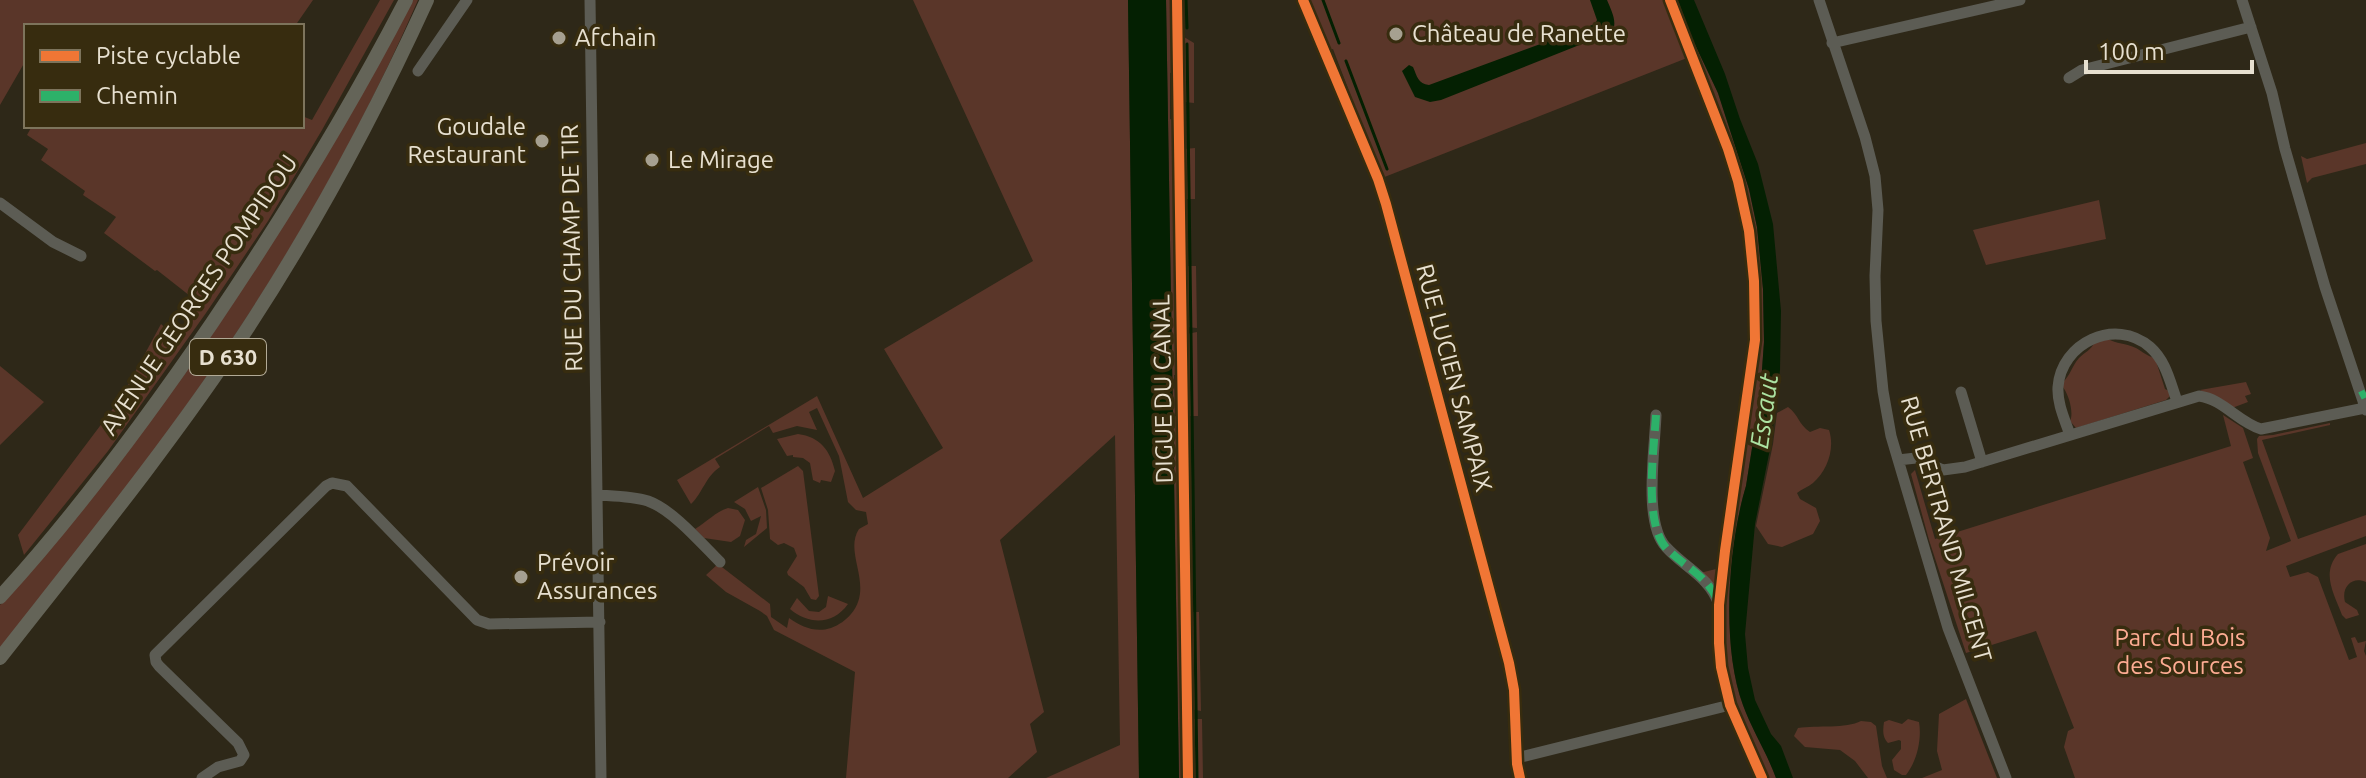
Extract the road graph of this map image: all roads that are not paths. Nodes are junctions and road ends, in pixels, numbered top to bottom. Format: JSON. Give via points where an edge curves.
{"nodes":[{"id":1,"x":406,"y":0,"type":"edge"},
{"id":2,"x":427,"y":0,"type":"edge"},
{"id":3,"x":435,"y":0,"type":"edge"},
{"id":4,"x":467,"y":0,"type":"edge"},
{"id":5,"x":590,"y":0,"type":"edge"},
{"id":6,"x":1177,"y":0,"type":"edge"},
{"id":7,"x":1303,"y":0,"type":"edge"},
{"id":8,"x":1819,"y":0,"type":"edge"},
{"id":9,"x":2020,"y":0,"type":"edge"},
{"id":10,"x":2242,"y":0,"type":"edge"},
{"id":11,"x":2251,"y":27,"type":"junction"},
{"id":12,"x":414,"y":28,"type":"junction"},
{"id":13,"x":1832,"y":43,"type":"junction"},
{"id":14,"x":418,"y":71,"type":"dead end"},
{"id":15,"x":2069,"y":78,"type":"dead end"},
{"id":16,"x":0,"y":203,"type":"edge"},
{"id":17,"x":81,"y":256,"type":"dead end"},
{"id":18,"x":1961,"y":392,"type":"dead end"},
{"id":19,"x":2177,"y":401,"type":"junction"},
{"id":20,"x":2366,"y":409,"type":"edge"},
{"id":21,"x":1656,"y":415,"type":"dead end"},
{"id":22,"x":2070,"y":435,"type":"junction"},
{"id":23,"x":1898,"y":460,"type":"junction"},
{"id":24,"x":1982,"y":462,"type":"junction"},
{"id":25,"x":598,"y":495,"type":"junction"},
{"id":26,"x":720,"y":562,"type":"dead end"},
{"id":27,"x":0,"y":597,"type":"edge"},
{"id":28,"x":600,"y":622,"type":"junction"},
{"id":29,"x":0,"y":658,"type":"edge"},
{"id":30,"x":1730,"y":705,"type":"junction"},
{"id":31,"x":1517,"y":758,"type":"junction"},
{"id":32,"x":202,"y":778,"type":"edge"},
{"id":33,"x":601,"y":778,"type":"edge"},
{"id":34,"x":1188,"y":778,"type":"edge"},
{"id":35,"x":1520,"y":778,"type":"edge"},
{"id":36,"x":1762,"y":778,"type":"edge"},
{"id":37,"x":2006,"y":778,"type":"edge"}],
"edges":[{"from":1,"to":27,"type":"main road","name":"AVENUE GEORGES POMPIDOU","number":"D 630","via":[[288,208],[183,366]]},
{"from":2,"to":12,"type":"main road","name":"AVENUE GEORGES POMPIDOU","number":"D 630"},
{"from":3,"to":12,"type":"main road"},
{"from":4,"to":14,"type":"street"},
{"from":5,"to":25,"type":"street","name":"RUE DU CHAMP DE TIR"},
{"from":6,"to":34,"type":"street","name":"DIGUE DU CANAL"},
{"from":7,"to":31,"type":"street","name":"RUE LUCIEN SAMPAIX","via":[[1386,204],[1505,647],[1514,690]]},
{"from":8,"to":13,"type":"street","name":"RUE BERTRAND MILCENT"},
{"from":9,"to":13,"type":"street"},
{"from":10,"to":11,"type":"street"},
{"from":11,"to":15,"type":"street","via":[[2082,70]]},
{"from":11,"to":20,"type":"street","via":[[2316,257]]},
{"from":12,"to":29,"type":"main road","name":"AVENUE GEORGES POMPIDOU","number":"D 630","via":[[354,148],[248,328]]},
{"from":13,"to":23,"type":"street","name":"RUE BERTRAND MILCENT","via":[[1877,184],[1878,345]]},
{"from":16,"to":17,"type":"street"},
{"from":18,"to":24,"type":"street"},
{"from":19,"to":20,"type":"street","via":[[2208,397],[2261,429]]},
{"from":19,"to":22,"type":"street"},
{"from":19,"to":22,"type":"street","via":[[2165,368],[2148,346],[2123,335],[2096,337],[2073,353],[2060,376],[2059,403]]},
{"from":21,"to":30,"type":"street","via":[[1656,531],[1666,548],[1707,583],[1719,605],[1721,667]]},
{"from":22,"to":24,"type":"street"},
{"from":23,"to":24,"type":"street","via":[[1916,458],[1948,470]]},
{"from":23,"to":37,"type":"street","name":"RUE BERTRAND MILCENT","via":[[1948,628]]},
{"from":25,"to":26,"type":"street","via":[[655,504]]},
{"from":25,"to":28,"type":"street","name":"RUE DU CHAMP DE TIR"},
{"from":28,"to":32,"type":"street","via":[[477,620],[347,486],[332,483],[155,655],[159,666],[244,755]]},
{"from":28,"to":33,"type":"street","name":"RUE DU CHAMP DE TIR"},
{"from":30,"to":31,"type":"street"},
{"from":30,"to":36,"type":"street"},
{"from":31,"to":35,"type":"street","name":"RUE LUCIEN SAMPAIX"}]}
